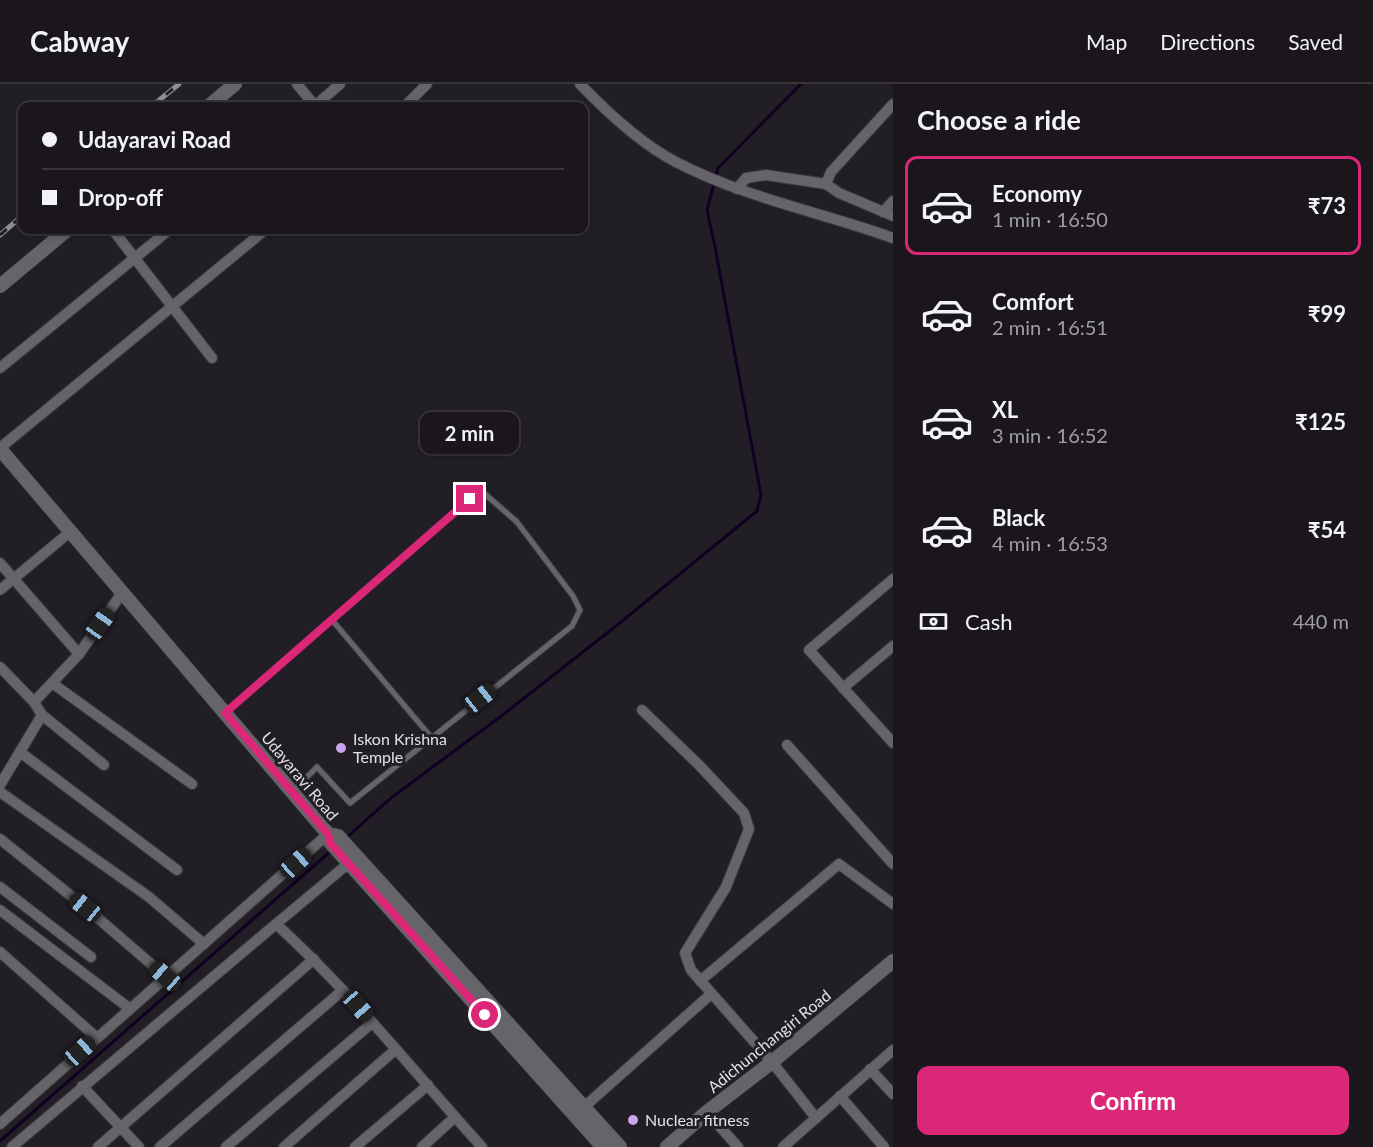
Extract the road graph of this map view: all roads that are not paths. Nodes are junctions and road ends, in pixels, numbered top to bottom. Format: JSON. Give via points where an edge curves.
{"nodes":[{"id":1,"x":235,"y":84,"type":"edge"},
{"id":2,"x":297,"y":84,"type":"edge"},
{"id":3,"x":340,"y":84,"type":"edge"},
{"id":4,"x":427,"y":84,"type":"edge"},
{"id":5,"x":580,"y":84,"type":"edge"},
{"id":6,"x":214,"y":102,"type":"edge"},
{"id":7,"x":312,"y":102,"type":"edge"},
{"id":8,"x":320,"y":102,"type":"edge"},
{"id":9,"x":409,"y":102,"type":"edge"},
{"id":10,"x":893,"y":104,"type":"edge"},
{"id":11,"x":826,"y":184,"type":"junction"},
{"id":12,"x":733,"y":188,"type":"junction"},
{"id":13,"x":893,"y":201,"type":"edge"},
{"id":14,"x":888,"y":214,"type":"edge"},
{"id":15,"x":62,"y":234,"type":"edge"},
{"id":16,"x":116,"y":234,"type":"edge"},
{"id":17,"x":164,"y":234,"type":"edge"},
{"id":18,"x":260,"y":234,"type":"edge"},
{"id":19,"x":893,"y":238,"type":"edge"},
{"id":20,"x":136,"y":258,"type":"junction"},
{"id":21,"x":0,"y":286,"type":"edge"},
{"id":22,"x":172,"y":304,"type":"junction"},
{"id":23,"x":212,"y":357,"type":"dead end"},
{"id":24,"x":0,"y":368,"type":"edge"},
{"id":25,"x":0,"y":449,"type":"edge"},
{"id":26,"x":70,"y":532,"type":"junction"},
{"id":27,"x":0,"y":563,"type":"edge"},
{"id":28,"x":893,"y":579,"type":"edge"},
{"id":29,"x":14,"y":581,"type":"junction"},
{"id":30,"x":0,"y":590,"type":"edge"},
{"id":31,"x":122,"y":593,"type":"junction"},
{"id":32,"x":332,"y":620,"type":"junction"},
{"id":33,"x":893,"y":646,"type":"edge"},
{"id":34,"x":79,"y":654,"type":"junction"},
{"id":35,"x":2,"y":673,"type":"edge"},
{"id":36,"x":52,"y":683,"type":"junction"},
{"id":37,"x":843,"y":688,"type":"junction"},
{"id":38,"x":34,"y":702,"type":"junction"},
{"id":39,"x":642,"y":710,"type":"dead end"},
{"id":40,"x":225,"y":713,"type":"junction"},
{"id":41,"x":42,"y":715,"type":"junction"},
{"id":42,"x":431,"y":737,"type":"junction"},
{"id":43,"x":893,"y":743,"type":"edge"},
{"id":44,"x":787,"y":745,"type":"dead end"},
{"id":45,"x":20,"y":752,"type":"junction"},
{"id":46,"x":104,"y":765,"type":"dead end"},
{"id":47,"x":192,"y":784,"type":"dead end"},
{"id":48,"x":0,"y":785,"type":"edge"},
{"id":49,"x":0,"y":792,"type":"edge"},
{"id":50,"x":292,"y":792,"type":"junction"},
{"id":51,"x":0,"y":838,"type":"edge"},
{"id":52,"x":332,"y":838,"type":"junction"},
{"id":53,"x":350,"y":860,"type":"junction"},
{"id":54,"x":893,"y":864,"type":"edge"},
{"id":55,"x":177,"y":870,"type":"dead end"},
{"id":56,"x":0,"y":886,"type":"edge"},
{"id":57,"x":893,"y":904,"type":"edge"},
{"id":58,"x":0,"y":910,"type":"edge"},
{"id":59,"x":276,"y":924,"type":"junction"},
{"id":60,"x":204,"y":944,"type":"junction"},
{"id":61,"x":0,"y":952,"type":"edge"},
{"id":62,"x":91,"y":957,"type":"dead end"},
{"id":63,"x":314,"y":959,"type":"junction"},
{"id":64,"x":893,"y":962,"type":"edge"},
{"id":65,"x":165,"y":976,"type":"junction"},
{"id":66,"x":700,"y":981,"type":"junction"},
{"id":67,"x":343,"y":990,"type":"junction"},
{"id":68,"x":711,"y":994,"type":"junction"},
{"id":69,"x":129,"y":1008,"type":"junction"},
{"id":70,"x":372,"y":1023,"type":"junction"},
{"id":71,"x":96,"y":1037,"type":"junction"},
{"id":72,"x":395,"y":1050,"type":"junction"},
{"id":73,"x":893,"y":1050,"type":"edge"},
{"id":74,"x":772,"y":1062,"type":"junction"},
{"id":75,"x":870,"y":1069,"type":"junction"},
{"id":76,"x":428,"y":1085,"type":"junction"},
{"id":77,"x":82,"y":1086,"type":"junction"},
{"id":78,"x":893,"y":1094,"type":"edge"},
{"id":79,"x":840,"y":1096,"type":"junction"},
{"id":80,"x":584,"y":1107,"type":"junction"},
{"id":81,"x":707,"y":1112,"type":"junction"},
{"id":82,"x":455,"y":1117,"type":"junction"},
{"id":83,"x":816,"y":1118,"type":"junction"},
{"id":84,"x":0,"y":1124,"type":"edge"},
{"id":85,"x":121,"y":1128,"type":"junction"},
{"id":86,"x":12,"y":1147,"type":"edge"},
{"id":87,"x":98,"y":1147,"type":"edge"},
{"id":88,"x":139,"y":1147,"type":"edge"},
{"id":89,"x":160,"y":1147,"type":"edge"},
{"id":90,"x":226,"y":1147,"type":"edge"},
{"id":91,"x":284,"y":1147,"type":"edge"},
{"id":92,"x":355,"y":1147,"type":"edge"},
{"id":93,"x":422,"y":1147,"type":"edge"},
{"id":94,"x":482,"y":1147,"type":"edge"},
{"id":95,"x":603,"y":1147,"type":"edge"},
{"id":96,"x":620,"y":1147,"type":"edge"},
{"id":97,"x":667,"y":1147,"type":"edge"},
{"id":98,"x":738,"y":1147,"type":"edge"},
{"id":99,"x":783,"y":1147,"type":"edge"},
{"id":100,"x":884,"y":1147,"type":"edge"}],
"edges":[{"from":1,"to":6,"type":"street"},
{"from":2,"to":7,"type":"street"},
{"from":3,"to":8,"type":"street"},
{"from":4,"to":9,"type":"street"},
{"from":5,"to":12,"type":"street","via":[[628,129],[675,162]]},
{"from":10,"to":11,"type":"street","via":[[831,172]]},
{"from":11,"to":12,"type":"street","via":[[766,175],[746,178]]},
{"from":11,"to":14,"type":"street"},
{"from":12,"to":19,"type":"street"},
{"from":13,"to":14,"type":"street"},
{"from":15,"to":21,"type":"street"},
{"from":16,"to":20,"type":"street"},
{"from":17,"to":20,"type":"street"},
{"from":18,"to":22,"type":"street"},
{"from":20,"to":22,"type":"street"},
{"from":20,"to":24,"type":"street"},
{"from":22,"to":23,"type":"street"},
{"from":22,"to":25,"type":"street"},
{"from":25,"to":26,"type":"street","name":"Udayaravi Road"},
{"from":26,"to":29,"type":"street"},
{"from":26,"to":31,"type":"street","name":"Udayaravi Road"},
{"from":27,"to":29,"type":"street"},
{"from":28,"to":37,"type":"street","via":[[809,650]]},
{"from":29,"to":30,"type":"street"},
{"from":29,"to":34,"type":"street"},
{"from":31,"to":34,"type":"street"},
{"from":31,"to":40,"type":"street","name":"Udayaravi Road"},
{"from":32,"to":40,"type":"lane"},
{"from":32,"to":42,"type":"lane"},
{"from":32,"to":42,"type":"lane","via":[[470,499],[485,494],[518,522],[580,610],[572,626]]},
{"from":33,"to":37,"type":"street"},
{"from":34,"to":36,"type":"street"},
{"from":35,"to":38,"type":"street"},
{"from":36,"to":38,"type":"street"},
{"from":36,"to":47,"type":"street"},
{"from":37,"to":43,"type":"street"},
{"from":38,"to":41,"type":"street"},
{"from":39,"to":66,"type":"street","via":[[744,813],[749,828],[726,887],[685,953]]},
{"from":40,"to":50,"type":"street","name":"Udayaravi Road"},
{"from":41,"to":45,"type":"street"},
{"from":41,"to":46,"type":"street"},
{"from":42,"to":50,"type":"lane","via":[[350,803],[316,767]]},
{"from":44,"to":54,"type":"street"},
{"from":45,"to":48,"type":"street"},
{"from":45,"to":55,"type":"street"},
{"from":49,"to":60,"type":"street","via":[[149,897]]},
{"from":50,"to":52,"type":"street","name":"Udayaravi Road"},
{"from":51,"to":65,"type":"street"},
{"from":52,"to":53,"type":"street","name":"Udayaravi Road"},
{"from":52,"to":60,"type":"street"},
{"from":53,"to":59,"type":"street"},
{"from":53,"to":80,"type":"street"},
{"from":53,"to":95,"type":"street","name":"Udayaravi Road"},
{"from":56,"to":62,"type":"street"},
{"from":57,"to":66,"type":"street","via":[[839,864]]},
{"from":58,"to":69,"type":"street"},
{"from":59,"to":63,"type":"street"},
{"from":59,"to":77,"type":"street"},
{"from":60,"to":65,"type":"street"},
{"from":61,"to":71,"type":"street"},
{"from":63,"to":67,"type":"street"},
{"from":63,"to":85,"type":"street"},
{"from":64,"to":74,"type":"street","name":"Adichunchangiri Road"},
{"from":65,"to":69,"type":"street"},
{"from":66,"to":68,"type":"street"},
{"from":67,"to":70,"type":"street"},
{"from":67,"to":89,"type":"street"},
{"from":68,"to":74,"type":"street"},
{"from":68,"to":80,"type":"street"},
{"from":69,"to":71,"type":"street"},
{"from":70,"to":72,"type":"street"},
{"from":70,"to":90,"type":"street"},
{"from":71,"to":84,"type":"street"},
{"from":72,"to":76,"type":"street"},
{"from":72,"to":91,"type":"street"},
{"from":73,"to":75,"type":"street"},
{"from":74,"to":81,"type":"street","name":"Adichunchangiri Road"},
{"from":74,"to":83,"type":"street"},
{"from":75,"to":78,"type":"street"},
{"from":75,"to":79,"type":"street"},
{"from":76,"to":82,"type":"street"},
{"from":76,"to":92,"type":"street"},
{"from":77,"to":85,"type":"street"},
{"from":77,"to":86,"type":"street"},
{"from":79,"to":83,"type":"street"},
{"from":79,"to":100,"type":"street"},
{"from":80,"to":96,"type":"street"},
{"from":81,"to":97,"type":"street","name":"Adichunchangiri Road"},
{"from":81,"to":98,"type":"street"},
{"from":82,"to":93,"type":"street"},
{"from":82,"to":94,"type":"street"},
{"from":83,"to":99,"type":"street"},
{"from":85,"to":87,"type":"street"},
{"from":85,"to":88,"type":"street"}]}
